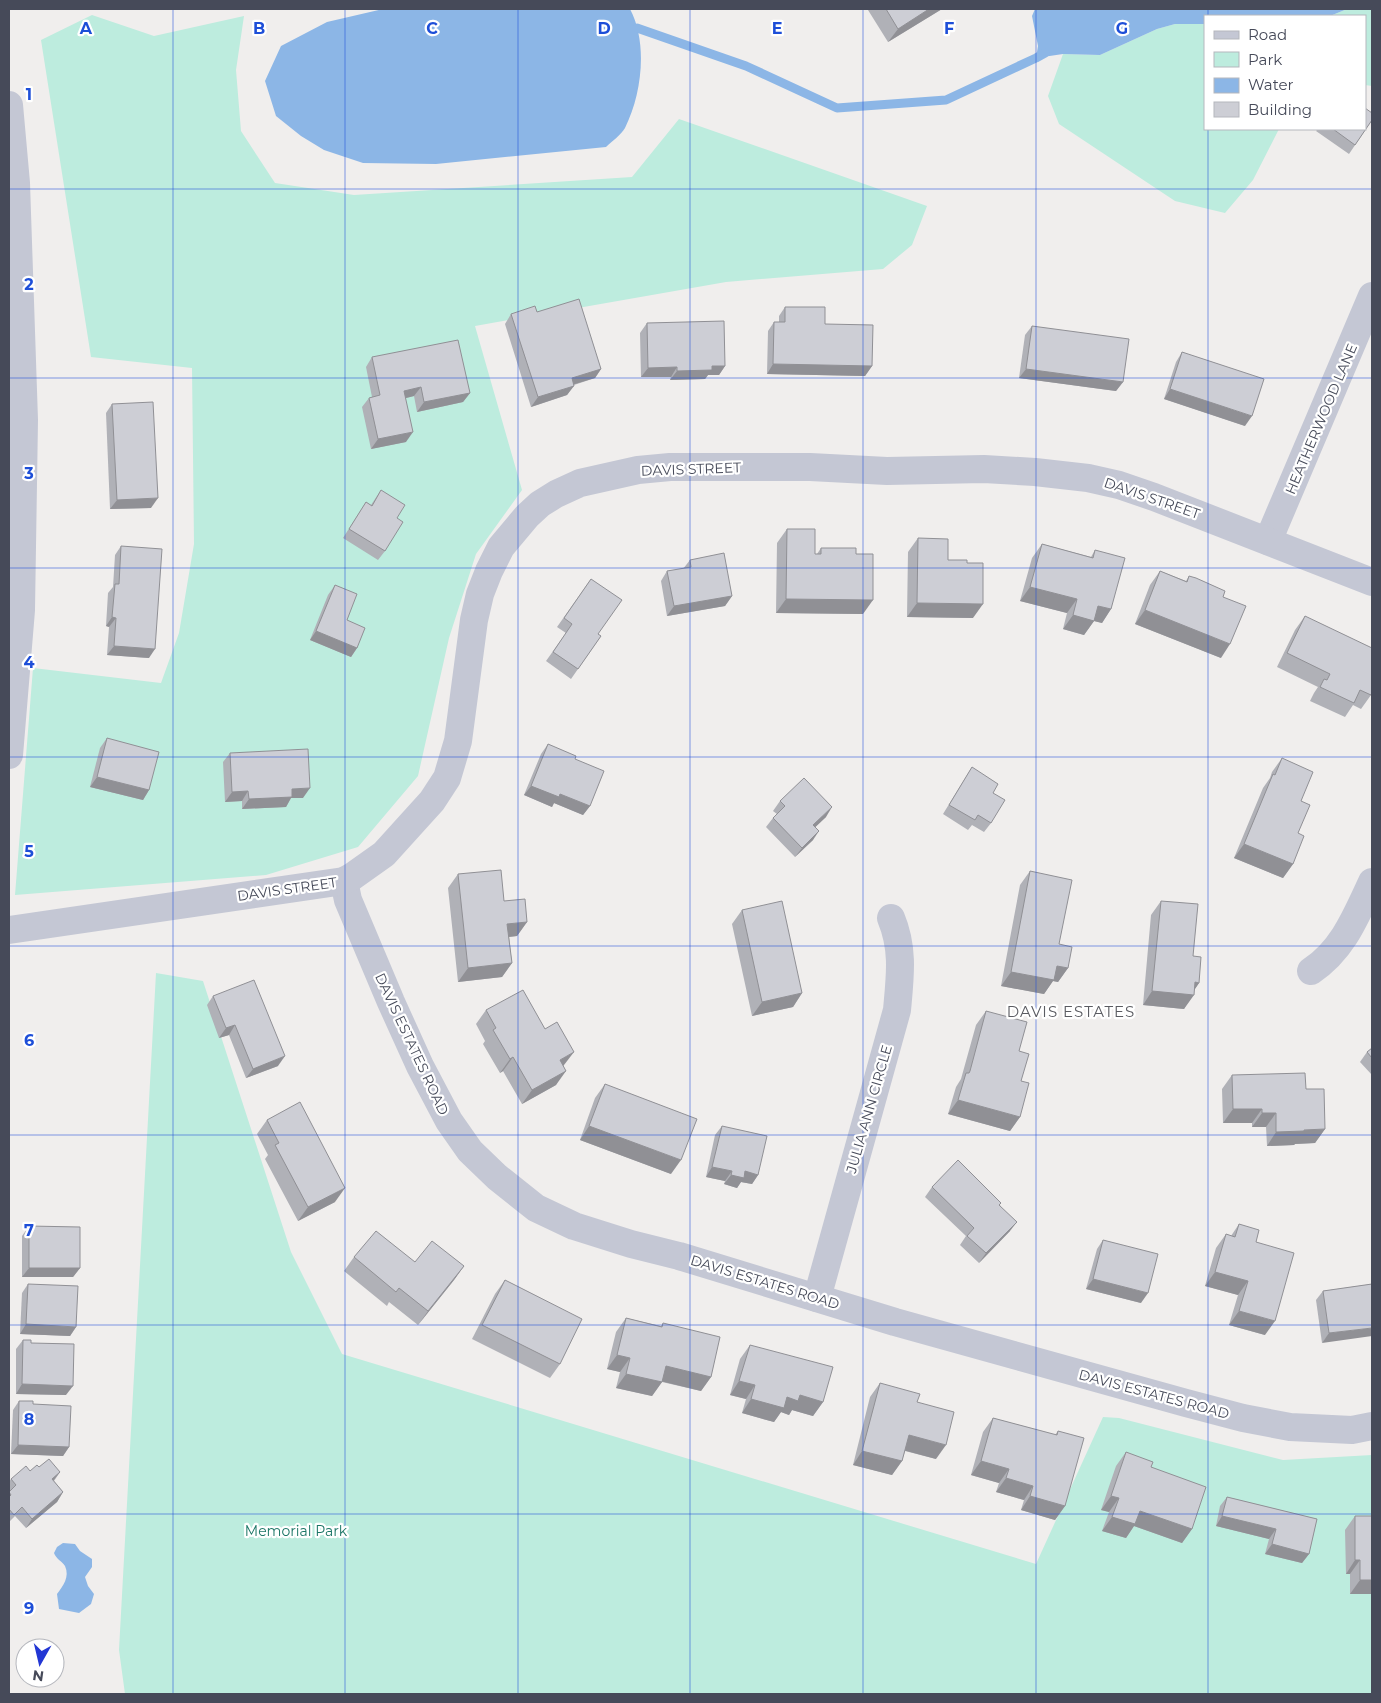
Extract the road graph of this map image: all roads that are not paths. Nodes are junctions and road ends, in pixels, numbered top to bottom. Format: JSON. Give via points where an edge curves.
{"nodes":[{"id":1,"x":9,"y":105,"type":"edge"},
{"id":2,"x":1372,"y":296,"type":"edge"},
{"id":3,"x":1268,"y":541,"type":"junction"},
{"id":4,"x":1372,"y":582,"type":"edge"},
{"id":5,"x":9,"y":755,"type":"edge"},
{"id":6,"x":344,"y":881,"type":"junction"},
{"id":7,"x":1372,"y":882,"type":"edge"},
{"id":8,"x":891,"y":918,"type":"dead end"},
{"id":9,"x":9,"y":930,"type":"edge"},
{"id":10,"x":1310,"y":971,"type":"dead end"},
{"id":11,"x":817,"y":1298,"type":"junction"},
{"id":12,"x":1372,"y":1426,"type":"edge"}],
"edges":[{"from":1,"to":5,"type":"street","via":[[16,183],[24,420],[21,610]]},
{"from":2,"to":3,"type":"street","name":"HEATHERWOOD LANE"},
{"from":3,"to":4,"type":"street","name":"DAVIS STREET"},
{"from":3,"to":6,"type":"street","name":"DAVIS STREET","via":[[1119,485],[1035,472],[984,468],[887,471],[810,467],[670,467],[638,470],[580,483],[556,494],[527,516],[501,547],[489,571],[474,620],[458,741],[447,778],[432,801],[384,854]]},
{"from":6,"to":9,"type":"street","name":"DAVIS STREET"},
{"from":6,"to":11,"type":"street","name":"DAVIS ESTATES ROAD","via":[[348,900],[424,1074],[449,1121],[470,1151],[497,1177],[536,1208],[574,1226]]},
{"from":7,"to":10,"type":"street","via":[[1340,944],[1325,962]]},
{"from":8,"to":11,"type":"street","name":"JULIA ANN CIRCLE","via":[[900,950],[896,1010]]},
{"from":11,"to":12,"type":"street","name":"DAVIS ESTATES ROAD","via":[[1243,1418],[1290,1427],[1352,1430]]}]}
